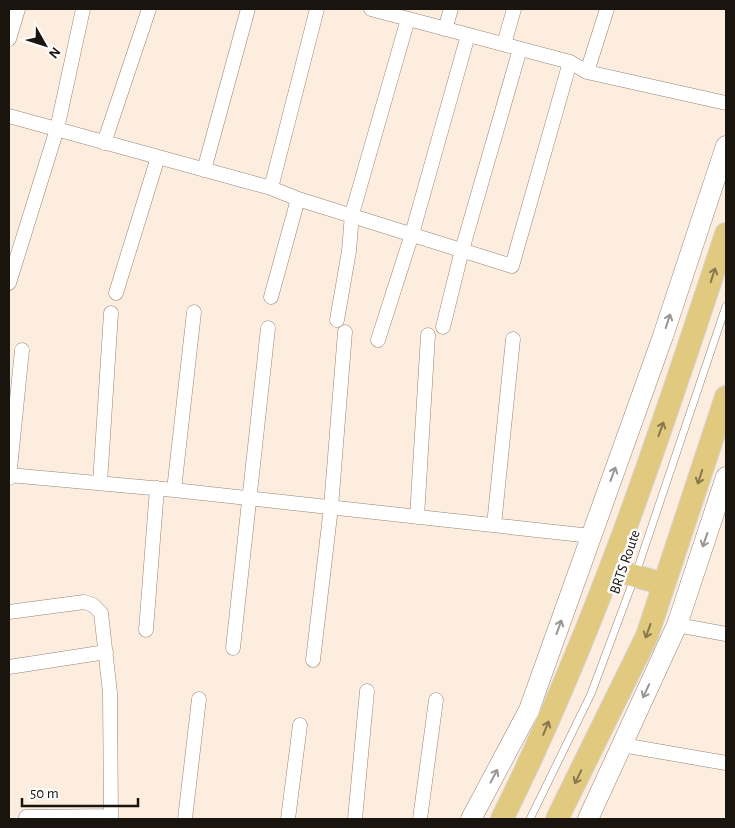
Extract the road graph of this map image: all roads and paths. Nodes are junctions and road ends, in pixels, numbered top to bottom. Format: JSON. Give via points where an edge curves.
{"nodes":[{"id":1,"x":18,"y":9,"type":"edge"},
{"id":2,"x":83,"y":9,"type":"edge"},
{"id":3,"x":149,"y":9,"type":"edge"},
{"id":4,"x":248,"y":9,"type":"edge"},
{"id":5,"x":317,"y":9,"type":"edge"},
{"id":6,"x":371,"y":9,"type":"edge"},
{"id":7,"x":450,"y":9,"type":"edge"},
{"id":8,"x":514,"y":9,"type":"edge"},
{"id":9,"x":606,"y":9,"type":"edge"},
{"id":10,"x":408,"y":19,"type":"junction"},
{"id":11,"x":445,"y":29,"type":"junction"},
{"id":12,"x":468,"y":35,"type":"junction"},
{"id":13,"x":9,"y":39,"type":"edge"},
{"id":14,"x":504,"y":44,"type":"junction"},
{"id":15,"x":520,"y":49,"type":"junction"},
{"id":16,"x":570,"y":62,"type":"junction"},
{"id":17,"x":587,"y":72,"type":"junction"},
{"id":18,"x":726,"y":103,"type":"edge"},
{"id":19,"x":9,"y":116,"type":"edge"},
{"id":20,"x":57,"y":129,"type":"junction"},
{"id":21,"x":104,"y":143,"type":"junction"},
{"id":22,"x":726,"y":146,"type":"edge"},
{"id":23,"x":158,"y":157,"type":"junction"},
{"id":24,"x":204,"y":170,"type":"junction"},
{"id":25,"x":271,"y":188,"type":"junction"},
{"id":26,"x":298,"y":199,"type":"junction"},
{"id":27,"x":352,"y":214,"type":"junction"},
{"id":28,"x":412,"y":234,"type":"junction"},
{"id":29,"x":726,"y":234,"type":"edge"},
{"id":30,"x":462,"y":250,"type":"junction"},
{"id":31,"x":9,"y":282,"type":"edge"},
{"id":32,"x":116,"y":293,"type":"dead end"},
{"id":33,"x":271,"y":297,"type":"dead end"},
{"id":34,"x":726,"y":306,"type":"edge"},
{"id":35,"x":194,"y":312,"type":"dead end"},
{"id":36,"x":111,"y":313,"type":"dead end"},
{"id":37,"x":443,"y":327,"type":"dead end"},
{"id":38,"x":268,"y":328,"type":"dead end"},
{"id":39,"x":428,"y":335,"type":"dead end"},
{"id":40,"x":513,"y":339,"type":"dead end"},
{"id":41,"x":378,"y":340,"type":"dead end"},
{"id":42,"x":22,"y":350,"type":"dead end"},
{"id":43,"x":726,"y":397,"type":"edge"},
{"id":44,"x":9,"y":476,"type":"edge"},
{"id":45,"x":726,"y":477,"type":"edge"},
{"id":46,"x":100,"y":483,"type":"junction"},
{"id":47,"x":157,"y":488,"type":"junction"},
{"id":48,"x":174,"y":490,"type":"junction"},
{"id":49,"x":248,"y":498,"type":"junction"},
{"id":50,"x":331,"y":507,"type":"junction"},
{"id":51,"x":721,"y":512,"type":"edge"},
{"id":52,"x":418,"y":517,"type":"junction"},
{"id":53,"x":494,"y":525,"type":"junction"},
{"id":54,"x":592,"y":536,"type":"junction"},
{"id":55,"x":610,"y":569,"type":"junction"},
{"id":56,"x":635,"y":576,"type":"junction"},
{"id":57,"x":664,"y":584,"type":"junction"},
{"id":58,"x":9,"y":612,"type":"edge"},
{"id":59,"x":676,"y":625,"type":"junction"},
{"id":60,"x":146,"y":630,"type":"dead end"},
{"id":61,"x":726,"y":634,"type":"edge"},
{"id":62,"x":233,"y":648,"type":"dead end"},
{"id":63,"x":106,"y":652,"type":"junction"},
{"id":64,"x":313,"y":660,"type":"dead end"},
{"id":65,"x":9,"y":667,"type":"edge"},
{"id":66,"x":367,"y":691,"type":"dead end"},
{"id":67,"x":199,"y":699,"type":"dead end"},
{"id":68,"x":436,"y":700,"type":"dead end"},
{"id":69,"x":300,"y":725,"type":"dead end"},
{"id":70,"x":622,"y":745,"type":"junction"},
{"id":71,"x":726,"y":763,"type":"edge"},
{"id":72,"x":111,"y":817,"type":"edge"},
{"id":73,"x":26,"y":818,"type":"dead end"},
{"id":74,"x":185,"y":819,"type":"edge"},
{"id":75,"x":288,"y":819,"type":"edge"},
{"id":76,"x":355,"y":819,"type":"edge"},
{"id":77,"x":420,"y":819,"type":"edge"},
{"id":78,"x":471,"y":819,"type":"edge"},
{"id":79,"x":502,"y":819,"type":"edge"},
{"id":80,"x":530,"y":819,"type":"edge"},
{"id":81,"x":557,"y":819,"type":"edge"},
{"id":82,"x":588,"y":819,"type":"edge"}],
"edges":[{"from":1,"to":13,"type":"street"},
{"from":2,"to":20,"type":"street"},
{"from":3,"to":21,"type":"street"},
{"from":4,"to":24,"type":"street"},
{"from":5,"to":25,"type":"street"},
{"from":6,"to":10,"type":"street"},
{"from":7,"to":11,"type":"street"},
{"from":8,"to":14,"type":"street"},
{"from":9,"to":17,"type":"street"},
{"from":10,"to":11,"type":"street"},
{"from":10,"to":27,"type":"street"},
{"from":11,"to":12,"type":"street"},
{"from":12,"to":14,"type":"street"},
{"from":12,"to":28,"type":"street"},
{"from":14,"to":15,"type":"street"},
{"from":15,"to":16,"type":"street"},
{"from":15,"to":30,"type":"street"},
{"from":16,"to":17,"type":"street"},
{"from":16,"to":30,"type":"street","via":[[512,266]]},
{"from":17,"to":18,"type":"street"},
{"from":19,"to":20,"type":"street"},
{"from":20,"to":21,"type":"street"},
{"from":20,"to":31,"type":"street"},
{"from":21,"to":23,"type":"street"},
{"from":54,"to":22,"type":"street","one_way":true},
{"from":23,"to":24,"type":"street"},
{"from":23,"to":32,"type":"street"},
{"from":24,"to":25,"type":"street"},
{"from":25,"to":26,"type":"street"},
{"from":26,"to":27,"type":"street"},
{"from":26,"to":33,"type":"street"},
{"from":27,"to":28,"type":"street"},
{"from":27,"to":50,"type":"street","via":[[341,326]]},
{"from":28,"to":30,"type":"street"},
{"from":28,"to":41,"type":"street"},
{"from":55,"to":29,"type":"main road","one_way":true,"via":[[663,424]]},
{"from":30,"to":37,"type":"street"},
{"from":34,"to":56,"type":"lane","name":"BRTS Route"},
{"from":35,"to":48,"type":"street"},
{"from":36,"to":46,"type":"street"},
{"from":38,"to":49,"type":"street"},
{"from":39,"to":52,"type":"street"},
{"from":40,"to":53,"type":"street"},
{"from":42,"to":44,"type":"street"},
{"from":43,"to":57,"type":"main road","one_way":true},
{"from":44,"to":46,"type":"street"},
{"from":45,"to":51,"type":"street"},
{"from":46,"to":47,"type":"street"},
{"from":47,"to":48,"type":"street"},
{"from":47,"to":60,"type":"street"},
{"from":48,"to":49,"type":"street"},
{"from":49,"to":50,"type":"street"},
{"from":49,"to":62,"type":"street"},
{"from":50,"to":52,"type":"street"},
{"from":50,"to":64,"type":"street"},
{"from":51,"to":59,"type":"street","one_way":true},
{"from":52,"to":53,"type":"street"},
{"from":53,"to":54,"type":"street"},
{"from":78,"to":54,"type":"street","one_way":true,"via":[[529,710]]},
{"from":55,"to":56,"type":"main road"},
{"from":79,"to":55,"type":"main road","one_way":true,"via":[[538,747]]},
{"from":56,"to":57,"type":"main road"},
{"from":56,"to":80,"type":"lane","name":"BRTS Route","via":[[591,694]]},
{"from":57,"to":81,"type":"main road","one_way":true,"via":[[647,636]]},
{"from":58,"to":63,"type":"street","via":[[84,602],[93,605],[101,613]]},
{"from":59,"to":61,"type":"street"},
{"from":59,"to":70,"type":"street","one_way":true},
{"from":63,"to":65,"type":"street"},
{"from":63,"to":72,"type":"street","via":[[110,694]]},
{"from":66,"to":76,"type":"street"},
{"from":67,"to":74,"type":"street"},
{"from":68,"to":77,"type":"street"},
{"from":69,"to":75,"type":"street"},
{"from":70,"to":71,"type":"street"},
{"from":70,"to":82,"type":"street"},
{"from":72,"to":73,"type":"street"}]}
